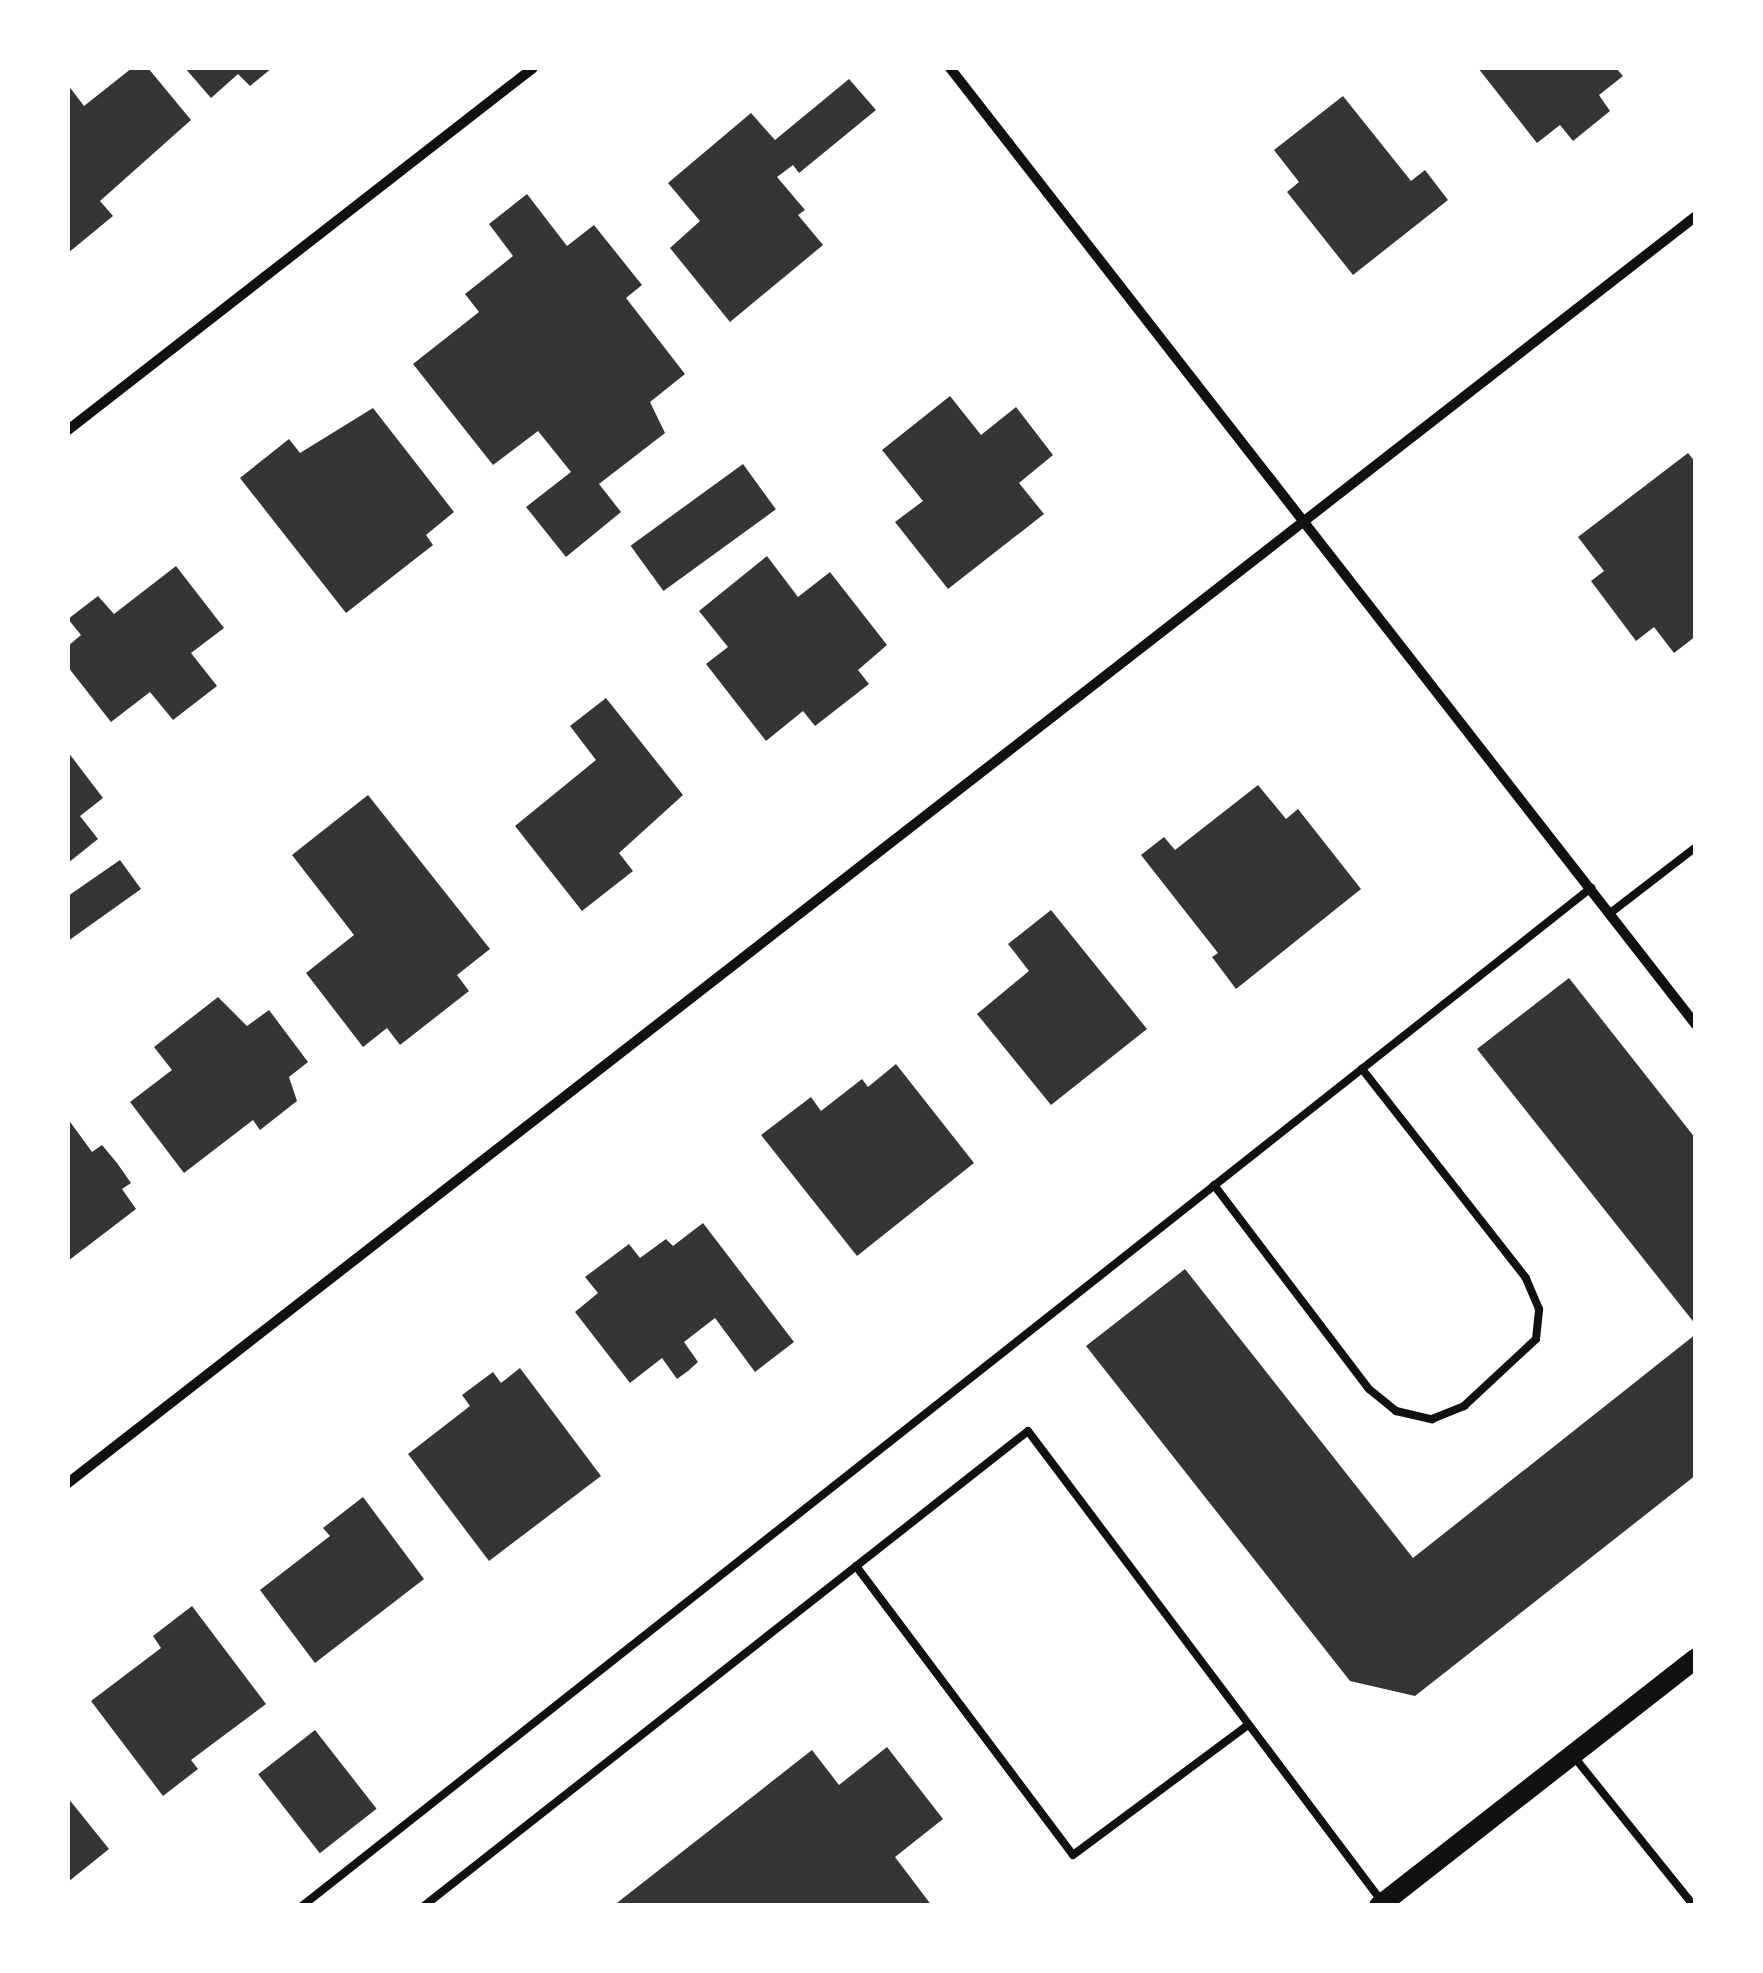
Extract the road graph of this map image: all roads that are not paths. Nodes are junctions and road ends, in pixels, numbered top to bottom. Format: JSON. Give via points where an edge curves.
{"nodes":[{"id":1,"x":533,"y":68,"type":"edge"},
{"id":2,"x":950,"y":68,"type":"edge"},
{"id":3,"x":1696,"y":216,"type":"edge"},
{"id":4,"x":68,"y":430,"type":"edge"},
{"id":5,"x":1304,"y":518,"type":"junction"},
{"id":6,"x":1696,"y":847,"type":"edge"},
{"id":7,"x":1591,"y":888,"type":"junction"},
{"id":8,"x":1610,"y":914,"type":"junction"},
{"id":9,"x":1696,"y":1025,"type":"edge"},
{"id":10,"x":1362,"y":1070,"type":"junction"},
{"id":11,"x":1214,"y":1186,"type":"junction"},
{"id":12,"x":68,"y":1484,"type":"edge"},
{"id":13,"x":856,"y":1566,"type":"junction"},
{"id":14,"x":1696,"y":1658,"type":"edge"},
{"id":15,"x":1248,"y":1725,"type":"junction"},
{"id":16,"x":1572,"y":1755,"type":"junction"},
{"id":17,"x":1381,"y":1904,"type":"edge"},
{"id":18,"x":302,"y":1906,"type":"edge"},
{"id":19,"x":424,"y":1906,"type":"edge"},
{"id":20,"x":1694,"y":1906,"type":"edge"}],
"edges":[{"from":1,"to":4,"type":"street"},
{"from":2,"to":5,"type":"street"},
{"from":3,"to":5,"type":"street"},
{"from":5,"to":7,"type":"street"},
{"from":5,"to":12,"type":"street"},
{"from":6,"to":8,"type":"lane"},
{"from":7,"to":8,"type":"street"},
{"from":7,"to":10,"type":"lane"},
{"from":8,"to":9,"type":"street"},
{"from":10,"to":11,"type":"lane"},
{"from":10,"to":11,"type":"lane","via":[[1526,1278],[1539,1310],[1536,1339],[1464,1406],[1432,1419],[1396,1412],[1369,1389]]},
{"from":11,"to":18,"type":"lane"},
{"from":13,"to":15,"type":"lane","via":[[1073,1856]]},
{"from":13,"to":15,"type":"lane","via":[[1028,1431]]},
{"from":13,"to":19,"type":"lane"},
{"from":14,"to":16,"type":"main road"},
{"from":15,"to":17,"type":"lane"},
{"from":16,"to":17,"type":"main road"},
{"from":16,"to":20,"type":"lane"}]}
